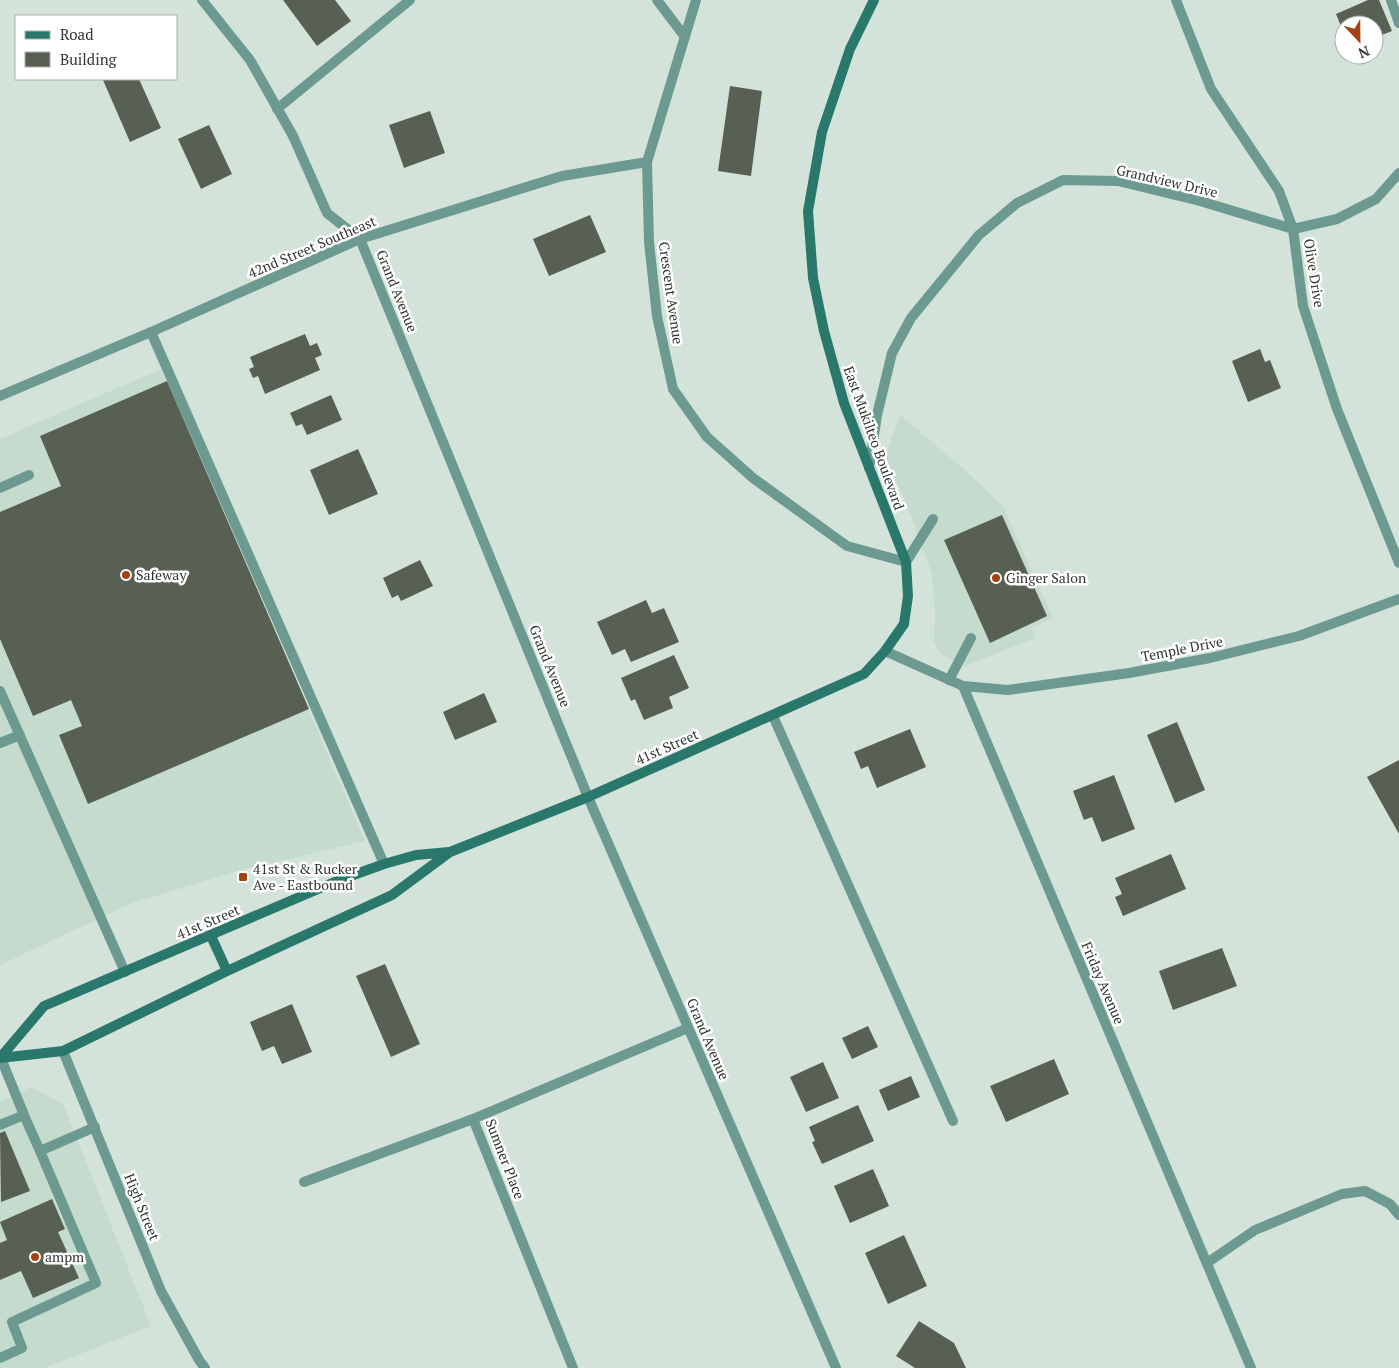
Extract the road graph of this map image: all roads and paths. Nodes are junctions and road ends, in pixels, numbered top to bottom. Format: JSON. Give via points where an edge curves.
{"nodes":[{"id":1,"x":202,"y":0,"type":"edge"},
{"id":2,"x":410,"y":0,"type":"edge"},
{"id":3,"x":657,"y":0,"type":"edge"},
{"id":4,"x":696,"y":0,"type":"edge"},
{"id":5,"x":874,"y":0,"type":"edge"},
{"id":6,"x":1176,"y":0,"type":"edge"},
{"id":7,"x":1391,"y":0,"type":"edge"},
{"id":8,"x":1399,"y":23,"type":"edge"},
{"id":9,"x":685,"y":37,"type":"junction"},
{"id":10,"x":277,"y":109,"type":"junction"},
{"id":11,"x":647,"y":162,"type":"junction"},
{"id":12,"x":1399,"y":173,"type":"edge"},
{"id":13,"x":1293,"y":229,"type":"junction"},
{"id":14,"x":360,"y":238,"type":"junction"},
{"id":15,"x":151,"y":332,"type":"junction"},
{"id":16,"x":0,"y":396,"type":"edge"},
{"id":17,"x":868,"y":468,"type":"junction"},
{"id":18,"x":29,"y":475,"type":"dead end"},
{"id":19,"x":0,"y":488,"type":"edge"},
{"id":20,"x":933,"y":519,"type":"dead end"},
{"id":21,"x":906,"y":562,"type":"junction"},
{"id":22,"x":1399,"y":563,"type":"edge"},
{"id":23,"x":1399,"y":599,"type":"edge"},
{"id":24,"x":971,"y":638,"type":"dead end"},
{"id":25,"x":885,"y":651,"type":"junction"},
{"id":26,"x":949,"y":680,"type":"junction"},
{"id":27,"x":963,"y":686,"type":"junction"},
{"id":28,"x":0,"y":690,"type":"edge"},
{"id":29,"x":773,"y":716,"type":"junction"},
{"id":30,"x":20,"y":735,"type":"junction"},
{"id":31,"x":0,"y":743,"type":"edge"},
{"id":32,"x":588,"y":797,"type":"junction"},
{"id":33,"x":450,"y":852,"type":"junction"},
{"id":34,"x":384,"y":864,"type":"junction"},
{"id":35,"x":211,"y":936,"type":"junction"},
{"id":36,"x":227,"y":971,"type":"junction"},
{"id":37,"x":125,"y":972,"type":"junction"},
{"id":38,"x":688,"y":1028,"type":"junction"},
{"id":39,"x":63,"y":1051,"type":"junction"},
{"id":40,"x":0,"y":1057,"type":"edge"},
{"id":41,"x":23,"y":1113,"type":"junction"},
{"id":42,"x":473,"y":1119,"type":"junction"},
{"id":43,"x":954,"y":1121,"type":"dead end"},
{"id":44,"x":0,"y":1126,"type":"edge"},
{"id":45,"x":95,"y":1127,"type":"junction"},
{"id":46,"x":40,"y":1150,"type":"junction"},
{"id":47,"x":304,"y":1182,"type":"dead end"},
{"id":48,"x":1399,"y":1215,"type":"edge"},
{"id":49,"x":1206,"y":1263,"type":"junction"},
{"id":50,"x":0,"y":1358,"type":"edge"},
{"id":51,"x":206,"y":1368,"type":"edge"},
{"id":52,"x":573,"y":1368,"type":"edge"},
{"id":53,"x":836,"y":1368,"type":"edge"},
{"id":54,"x":1251,"y":1368,"type":"edge"}],
"edges":[{"from":1,"to":10,"type":"street","name":"Grand Avenue","via":[[250,60]]},
{"from":2,"to":10,"type":"street"},
{"from":3,"to":9,"type":"street"},
{"from":4,"to":9,"type":"street","name":"Crescent Avenue"},
{"from":5,"to":17,"type":"main road","name":"East Mukilteo Boulevard","via":[[850,49],[822,132],[808,211],[813,278],[824,330],[844,403]]},
{"from":6,"to":13,"type":"street","name":"Olive Drive","via":[[1211,89],[1279,191]]},
{"from":7,"to":8,"type":"street"},
{"from":9,"to":11,"type":"street","name":"Crescent Avenue"},
{"from":10,"to":14,"type":"street","name":"Grand Avenue","via":[[293,136],[327,213]]},
{"from":11,"to":14,"type":"street","name":"42nd Street Southeast","via":[[562,176]]},
{"from":11,"to":21,"type":"street","name":"Crescent Avenue","via":[[649,242],[657,316],[673,389],[707,437],[753,478],[847,546]]},
{"from":12,"to":13,"type":"street","name":"Grandview Drive","via":[[1376,199],[1337,219]]},
{"from":13,"to":17,"type":"street","name":"Grandview Drive","via":[[1118,181],[1063,180],[1017,204],[979,235],[911,318],[892,354]]},
{"from":13,"to":22,"type":"street","name":"Olive Drive","via":[[1303,306],[1337,409]]},
{"from":14,"to":15,"type":"street","name":"42nd Street Southeast"},
{"from":14,"to":32,"type":"street","name":"Grand Avenue"},
{"from":15,"to":16,"type":"street","name":"42nd Street Southeast"},
{"from":15,"to":34,"type":"street"},
{"from":17,"to":21,"type":"main road","name":"East Mukilteo Boulevard"},
{"from":18,"to":19,"type":"street"},
{"from":20,"to":21,"type":"street"},
{"from":21,"to":25,"type":"main road","name":"East Mukilteo Boulevard","via":[[908,596],[904,624]]},
{"from":23,"to":27,"type":"street","name":"Temple Drive","via":[[1299,636],[1210,658],[1008,690]]},
{"from":24,"to":26,"type":"street"},
{"from":25,"to":26,"type":"street"},
{"from":25,"to":29,"type":"main road","name":"41st Street","via":[[864,674]]},
{"from":26,"to":27,"type":"street"},
{"from":27,"to":49,"type":"street","name":"Friday Avenue"},
{"from":28,"to":30,"type":"street"},
{"from":29,"to":32,"type":"main road","name":"41st Street"},
{"from":29,"to":43,"type":"street"},
{"from":30,"to":31,"type":"street"},
{"from":30,"to":37,"type":"street"},
{"from":32,"to":33,"type":"main road","name":"41st Street"},
{"from":32,"to":38,"type":"street","name":"Grand Avenue"},
{"from":33,"to":34,"type":"main road","name":"41st Street","via":[[416,855]]},
{"from":33,"to":36,"type":"main road","name":"41st Street","via":[[392,895]]},
{"from":34,"to":35,"type":"main road","name":"41st Street"},
{"from":35,"to":36,"type":"main road"},
{"from":35,"to":37,"type":"main road","name":"41st Street"},
{"from":36,"to":39,"type":"main road","name":"41st Street"},
{"from":37,"to":40,"type":"main road","name":"41st Street","via":[[44,1006]]},
{"from":38,"to":42,"type":"street","name":"Sumner Place"},
{"from":38,"to":53,"type":"street","name":"Grand Avenue"},
{"from":39,"to":40,"type":"main road","name":"41st Street"},
{"from":39,"to":45,"type":"street","name":"High Street"},
{"from":40,"to":41,"type":"street"},
{"from":41,"to":44,"type":"street"},
{"from":41,"to":46,"type":"street"},
{"from":42,"to":47,"type":"street"},
{"from":42,"to":52,"type":"street","name":"Sumner Place"},
{"from":45,"to":46,"type":"street"},
{"from":45,"to":51,"type":"street","name":"High Street","via":[[161,1291]]},
{"from":46,"to":50,"type":"street","via":[[96,1283],[12,1322],[22,1348]]},
{"from":48,"to":49,"type":"street","via":[[1390,1204],[1365,1191],[1342,1194],[1255,1230]]},
{"from":49,"to":54,"type":"street","name":"Friday Avenue"}]}
